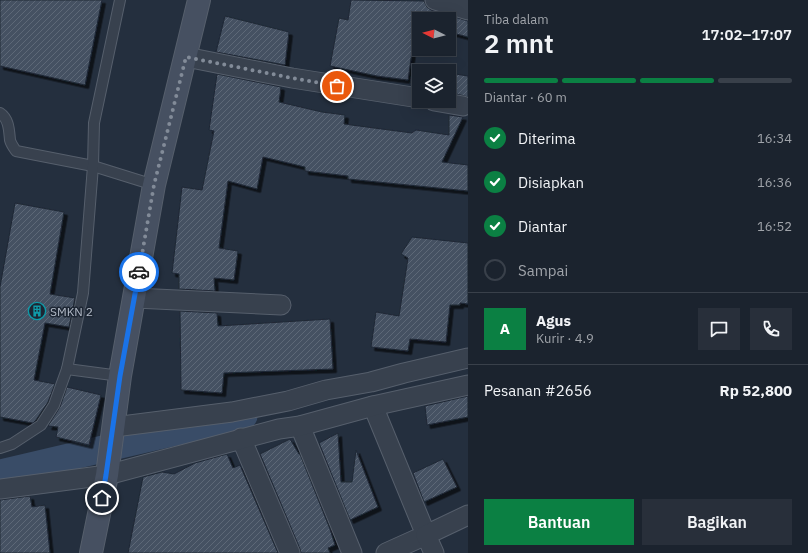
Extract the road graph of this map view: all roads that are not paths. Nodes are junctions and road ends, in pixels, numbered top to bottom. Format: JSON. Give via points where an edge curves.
{"nodes":[{"id":1,"x":120,"y":0,"type":"edge"},
{"id":2,"x":199,"y":0,"type":"edge"},
{"id":3,"x":435,"y":0,"type":"edge"},
{"id":4,"x":468,"y":10,"type":"edge"},
{"id":5,"x":186,"y":57,"type":"junction"},
{"id":6,"x":412,"y":97,"type":"edge"},
{"id":7,"x":456,"y":105,"type":"edge"},
{"id":8,"x":463,"y":106,"type":"dead end"},
{"id":9,"x":0,"y":113,"type":"edge"},
{"id":10,"x":93,"y":166,"type":"junction"},
{"id":11,"x":154,"y":185,"type":"junction"},
{"id":12,"x":135,"y":298,"type":"junction"},
{"id":13,"x":281,"y":304,"type":"dead end"},
{"id":14,"x":468,"y":358,"type":"edge"},
{"id":15,"x":67,"y":369,"type":"junction"},
{"id":16,"x":120,"y":376,"type":"junction"},
{"id":17,"x":468,"y":385,"type":"edge"},
{"id":18,"x":373,"y":406,"type":"junction"},
{"id":19,"x":300,"y":426,"type":"junction"},
{"id":20,"x":113,"y":431,"type":"junction"},
{"id":21,"x":241,"y":438,"type":"junction"},
{"id":22,"x":0,"y":448,"type":"edge"},
{"id":23,"x":107,"y":469,"type":"junction"},
{"id":24,"x":0,"y":489,"type":"edge"},
{"id":25,"x":468,"y":514,"type":"edge"},
{"id":26,"x":426,"y":535,"type":"junction"},
{"id":27,"x":91,"y":553,"type":"edge"},
{"id":28,"x":290,"y":553,"type":"edge"},
{"id":29,"x":352,"y":553,"type":"edge"},
{"id":30,"x":386,"y":553,"type":"edge"},
{"id":31,"x":434,"y":553,"type":"edge"}],
"edges":[{"from":1,"to":10,"type":"lane","via":[[94,123]]},
{"from":2,"to":5,"type":"main road"},
{"from":3,"to":4,"type":"street"},
{"from":5,"to":6,"type":"street","via":[[292,78]]},
{"from":5,"to":11,"type":"main road"},
{"from":7,"to":8,"type":"street"},
{"from":9,"to":10,"type":"lane","via":[[4,116],[10,131],[10,141],[16,151]]},
{"from":10,"to":11,"type":"lane"},
{"from":10,"to":15,"type":"lane","via":[[84,293]]},
{"from":11,"to":12,"type":"main road"},
{"from":12,"to":13,"type":"street"},
{"from":12,"to":16,"type":"main road"},
{"from":14,"to":20,"type":"street","via":[[288,401]]},
{"from":15,"to":16,"type":"lane"},
{"from":15,"to":22,"type":"lane","via":[[54,405],[41,425],[12,444]]},
{"from":16,"to":20,"type":"main road"},
{"from":17,"to":18,"type":"street"},
{"from":18,"to":19,"type":"street"},
{"from":18,"to":26,"type":"street"},
{"from":19,"to":21,"type":"street"},
{"from":19,"to":29,"type":"street"},
{"from":20,"to":23,"type":"main road"},
{"from":21,"to":23,"type":"street"},
{"from":21,"to":28,"type":"street"},
{"from":23,"to":24,"type":"street"},
{"from":23,"to":27,"type":"main road"},
{"from":25,"to":26,"type":"street"},
{"from":26,"to":30,"type":"street"},
{"from":26,"to":31,"type":"street"}]}
